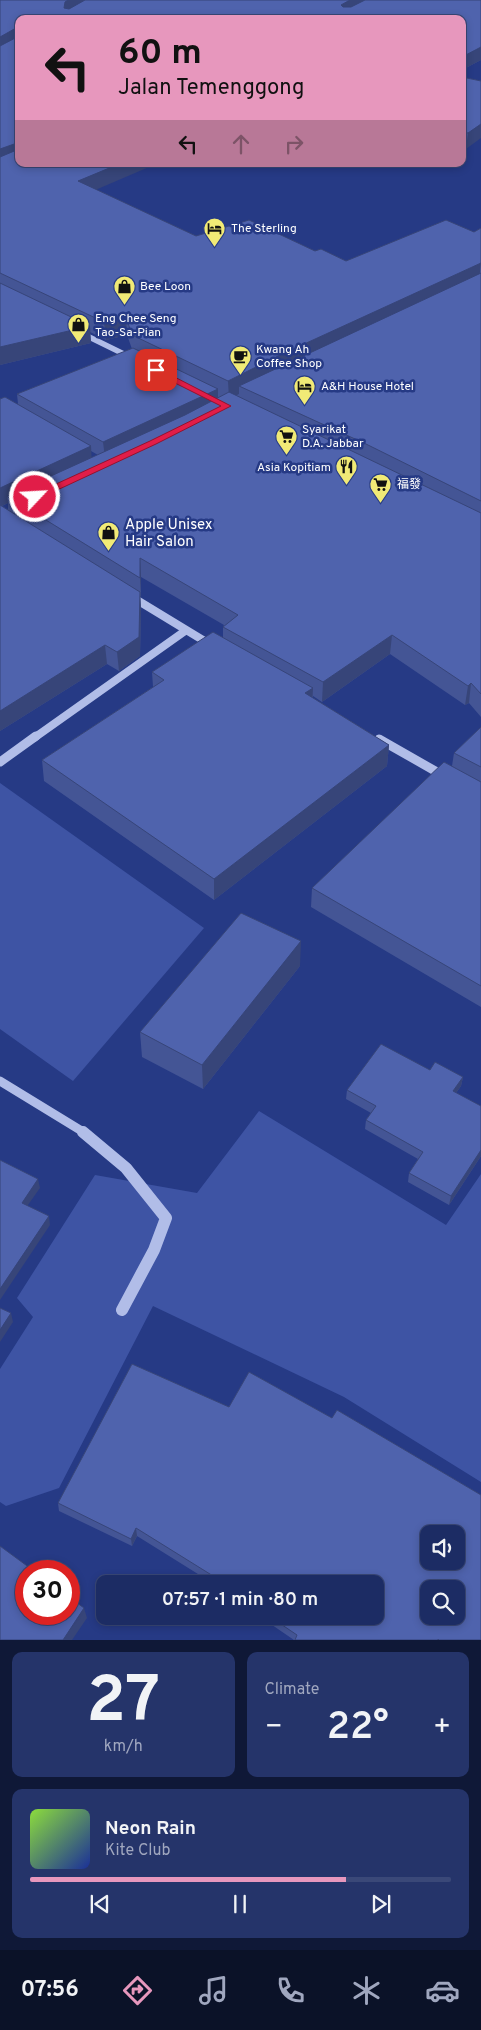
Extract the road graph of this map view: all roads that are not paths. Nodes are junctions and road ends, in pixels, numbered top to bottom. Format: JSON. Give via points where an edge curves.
{"nodes":[{"id":1,"x":77,"y":332,"type":"edge"},
{"id":2,"x":138,"y":362,"type":"edge"},
{"id":3,"x":123,"y":592,"type":"edge"},
{"id":4,"x":185,"y":631,"type":"junction"},
{"id":5,"x":219,"y":650,"type":"edge"},
{"id":6,"x":373,"y":736,"type":"edge"},
{"id":7,"x":0,"y":762,"type":"edge"},
{"id":8,"x":456,"y":782,"type":"edge"},
{"id":9,"x":0,"y":1081,"type":"edge"},
{"id":10,"x":122,"y":1310,"type":"dead end"}],
"edges":[{"from":1,"to":2,"type":"street"},
{"from":3,"to":4,"type":"street"},
{"from":4,"to":5,"type":"street"},
{"from":4,"to":7,"type":"street"},
{"from":6,"to":8,"type":"street"},
{"from":9,"to":10,"type":"street","via":[[60,1116],[111,1154],[141,1184],[166,1218],[154,1250]]}]}
